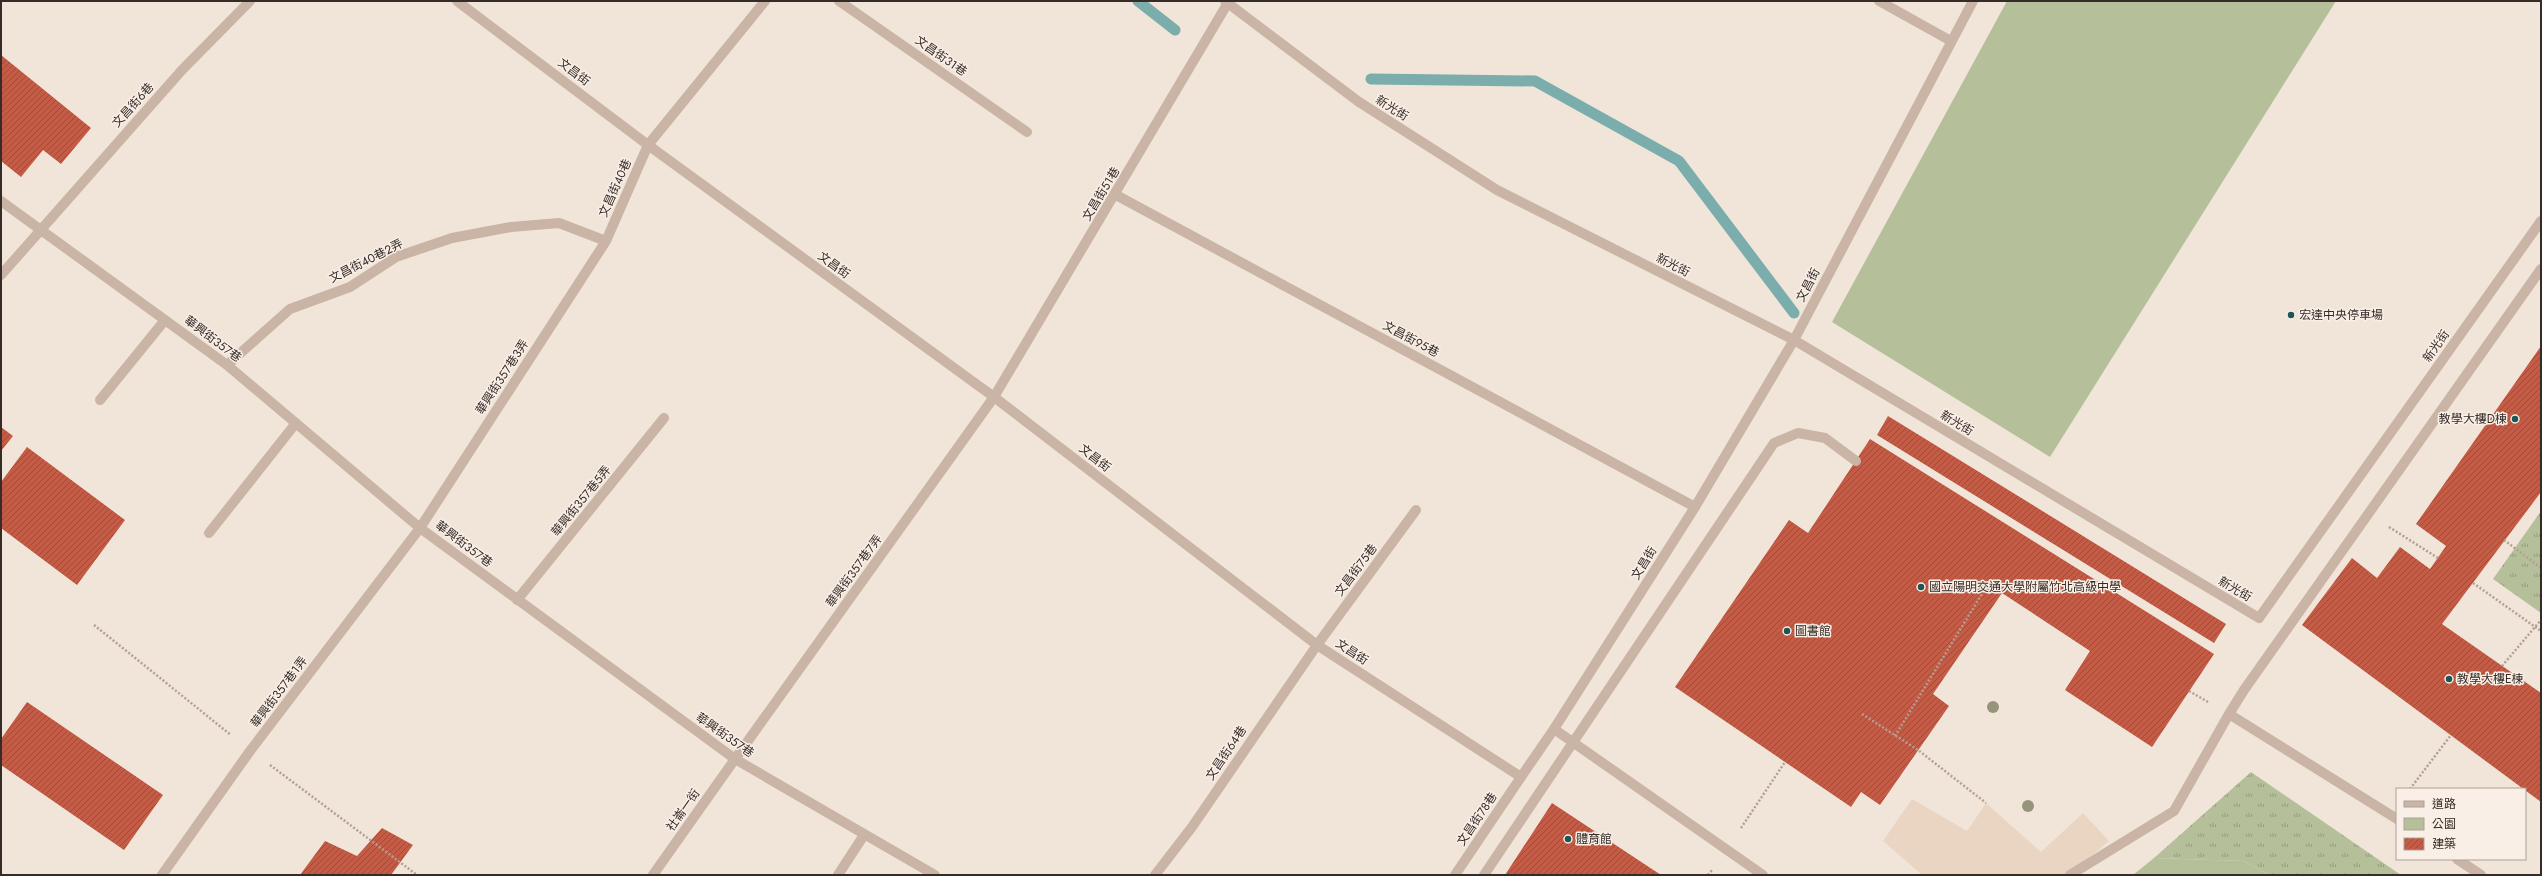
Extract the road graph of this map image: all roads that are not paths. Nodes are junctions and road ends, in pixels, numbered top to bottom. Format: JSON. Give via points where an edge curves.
{"nodes":[{"id":1,"x":250,"y":1,"type":"edge"},
{"id":2,"x":457,"y":1,"type":"edge"},
{"id":3,"x":765,"y":1,"type":"edge"},
{"id":4,"x":839,"y":1,"type":"edge"},
{"id":5,"x":1879,"y":1,"type":"edge"},
{"id":6,"x":1973,"y":1,"type":"edge"},
{"id":7,"x":1227,"y":2,"type":"edge"},
{"id":8,"x":1950,"y":41,"type":"junction"},
{"id":9,"x":1027,"y":132,"type":"dead end"},
{"id":10,"x":648,"y":145,"type":"junction"},
{"id":11,"x":1116,"y":195,"type":"junction"},
{"id":12,"x":1,"y":201,"type":"edge"},
{"id":13,"x":2541,"y":221,"type":"edge"},
{"id":14,"x":40,"y":230,"type":"junction"},
{"id":15,"x":606,"y":241,"type":"junction"},
{"id":16,"x":2541,"y":269,"type":"edge"},
{"id":17,"x":1,"y":275,"type":"edge"},
{"id":18,"x":165,"y":320,"type":"junction"},
{"id":19,"x":1794,"y":340,"type":"junction"},
{"id":20,"x":227,"y":365,"type":"junction"},
{"id":21,"x":994,"y":397,"type":"junction"},
{"id":22,"x":100,"y":400,"type":"dead end"},
{"id":23,"x":664,"y":418,"type":"dead end"},
{"id":24,"x":296,"y":423,"type":"junction"},
{"id":25,"x":1856,"y":461,"type":"dead end"},
{"id":26,"x":1695,"y":507,"type":"junction"},
{"id":27,"x":1416,"y":510,"type":"dead end"},
{"id":28,"x":420,"y":528,"type":"junction"},
{"id":29,"x":209,"y":533,"type":"dead end"},
{"id":30,"x":517,"y":600,"type":"junction"},
{"id":31,"x":1316,"y":645,"type":"junction"},
{"id":32,"x":2229,"y":714,"type":"junction"},
{"id":33,"x":1554,"y":729,"type":"junction"},
{"id":34,"x":1574,"y":743,"type":"junction"},
{"id":35,"x":734,"y":759,"type":"junction"},
{"id":36,"x":1521,"y":777,"type":"junction"},
{"id":37,"x":2396,"y":818,"type":"edge"},
{"id":38,"x":864,"y":835,"type":"junction"},
{"id":39,"x":2458,"y":860,"type":"edge"},
{"id":40,"x":162,"y":875,"type":"edge"},
{"id":41,"x":653,"y":875,"type":"edge"},
{"id":42,"x":838,"y":875,"type":"edge"},
{"id":43,"x":935,"y":875,"type":"edge"},
{"id":44,"x":1156,"y":875,"type":"edge"},
{"id":45,"x":1455,"y":875,"type":"edge"},
{"id":46,"x":1484,"y":875,"type":"edge"},
{"id":47,"x":1764,"y":875,"type":"edge"},
{"id":48,"x":2070,"y":875,"type":"edge"},
{"id":49,"x":2481,"y":875,"type":"edge"}],
"edges":[{"from":1,"to":14,"type":"street","name":"文昌街6巷","via":[[182,70]]},
{"from":2,"to":10,"type":"street","name":"文昌街"},
{"from":3,"to":10,"type":"street"},
{"from":4,"to":9,"type":"street","name":"文昌街31巷"},
{"from":5,"to":8,"type":"street"},
{"from":6,"to":8,"type":"street","name":"文昌街"},
{"from":7,"to":11,"type":"street","name":"文昌街51巷"},
{"from":7,"to":19,"type":"street","name":"新光街","via":[[1359,102],[1497,190]]},
{"from":8,"to":19,"type":"street","name":"文昌街"},
{"from":10,"to":15,"type":"street","name":"文昌街40巷"},
{"from":10,"to":21,"type":"street","name":"文昌街"},
{"from":11,"to":21,"type":"street","name":"文昌街51巷"},
{"from":11,"to":26,"type":"street","name":"文昌街95巷"},
{"from":12,"to":14,"type":"street","name":"華興街357巷"},
{"from":13,"to":19,"type":"street","name":"新光街","via":[[2259,618]]},
{"from":14,"to":17,"type":"street","name":"文昌街6巷"},
{"from":14,"to":18,"type":"street","name":"華興街357巷"},
{"from":15,"to":20,"type":"street","name":"文昌街40巷2弄","via":[[560,223],[511,227],[452,238],[396,257],[350,286],[290,309]]},
{"from":15,"to":28,"type":"street","name":"華興街357巷3弄"},
{"from":16,"to":32,"type":"street"},
{"from":18,"to":20,"type":"street","name":"華興街357巷"},
{"from":18,"to":22,"type":"street"},
{"from":19,"to":26,"type":"street","name":"文昌街"},
{"from":20,"to":24,"type":"street","name":"華興街357巷"},
{"from":21,"to":31,"type":"street","name":"文昌街"},
{"from":21,"to":35,"type":"street","name":"華興街357巷7弄"},
{"from":23,"to":30,"type":"street","name":"華興街357巷5弄"},
{"from":24,"to":28,"type":"street","name":"華興街357巷"},
{"from":24,"to":29,"type":"street"},
{"from":25,"to":34,"type":"street","via":[[1825,438],[1798,432],[1774,442]]},
{"from":26,"to":33,"type":"street","name":"文昌街"},
{"from":27,"to":31,"type":"street","name":"文昌街75巷"},
{"from":28,"to":30,"type":"street","name":"華興街357巷"},
{"from":28,"to":40,"type":"street","name":"華興街357巷1弄","via":[[250,751]]},
{"from":30,"to":35,"type":"street","name":"華興街357巷"},
{"from":31,"to":36,"type":"street","name":"文昌街"},
{"from":31,"to":44,"type":"street","name":"文昌街64巷","via":[[1192,827]]},
{"from":32,"to":37,"type":"street"},
{"from":32,"to":48,"type":"street","via":[[2174,811]]},
{"from":33,"to":34,"type":"street"},
{"from":33,"to":36,"type":"street","name":"文昌街"},
{"from":34,"to":46,"type":"street"},
{"from":34,"to":47,"type":"street"},
{"from":35,"to":38,"type":"street","name":"華興街357巷"},
{"from":35,"to":41,"type":"street","name":"社崙一街"},
{"from":36,"to":45,"type":"street","name":"文昌街78巷"},
{"from":38,"to":42,"type":"street"},
{"from":38,"to":43,"type":"street","name":"華興街357巷"},
{"from":39,"to":49,"type":"street"}]}
